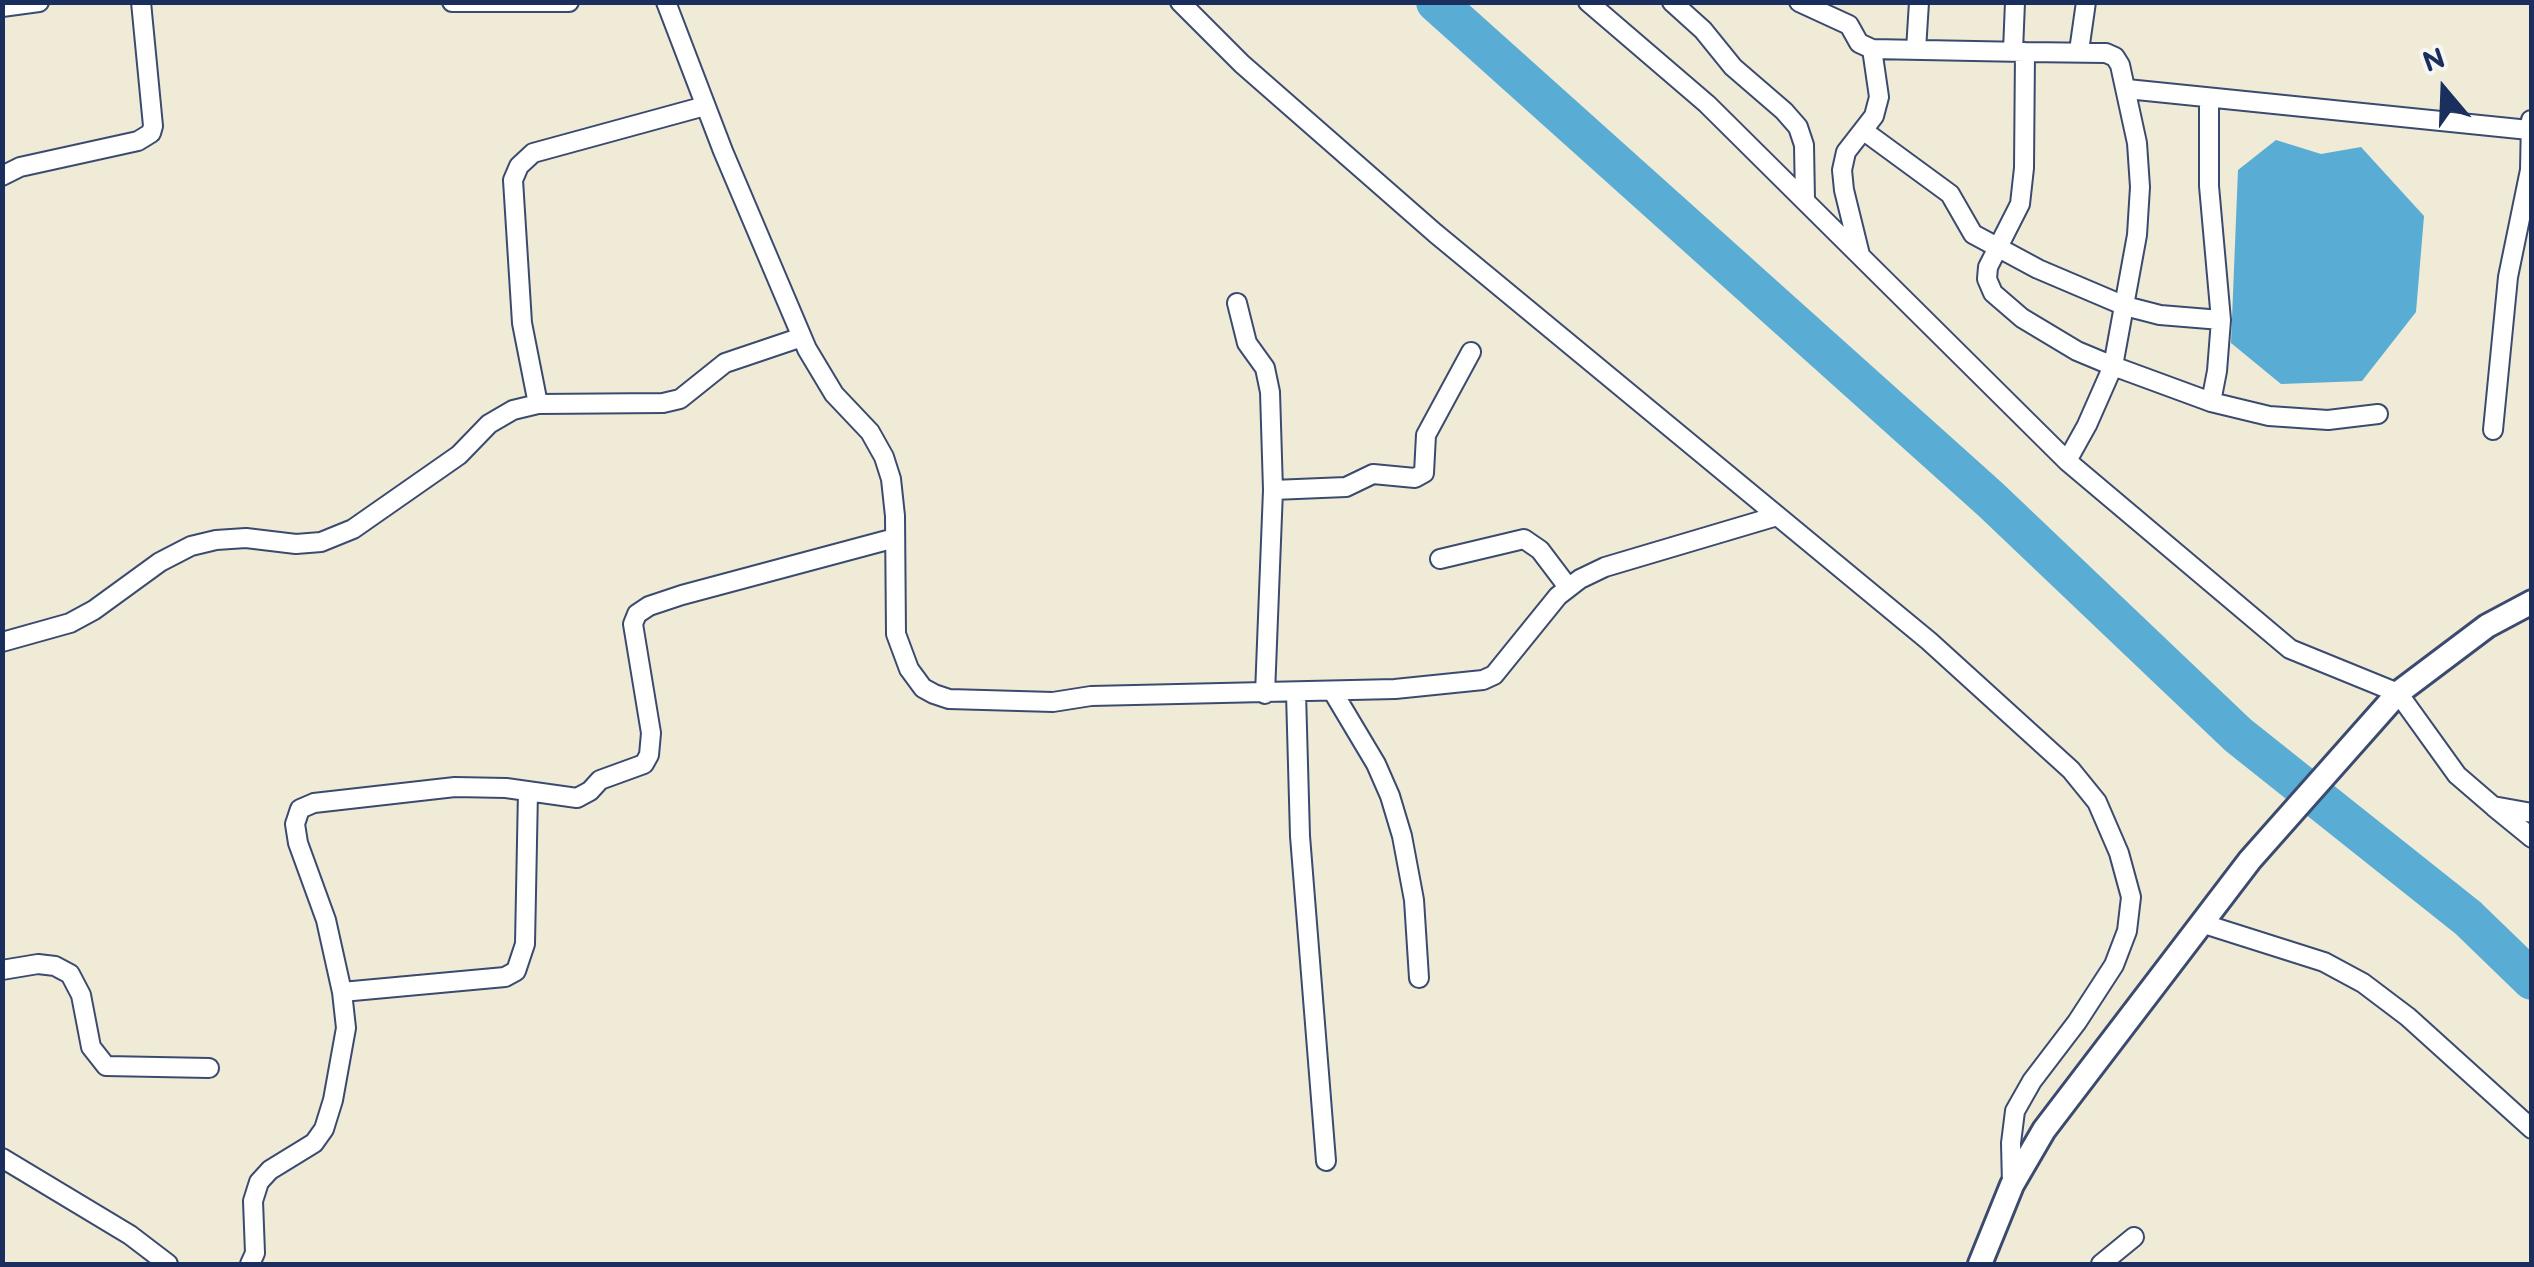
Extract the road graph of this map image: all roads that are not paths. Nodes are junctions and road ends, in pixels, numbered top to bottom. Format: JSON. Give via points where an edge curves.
{"nodes":[{"id":1,"x":38,"y":2,"type":"edge"},
{"id":2,"x":141,"y":2,"type":"edge"},
{"id":3,"x":452,"y":2,"type":"edge"},
{"id":4,"x":569,"y":2,"type":"edge"},
{"id":5,"x":666,"y":2,"type":"edge"},
{"id":6,"x":1180,"y":2,"type":"edge"},
{"id":7,"x":1588,"y":2,"type":"edge"},
{"id":8,"x":1672,"y":2,"type":"edge"},
{"id":9,"x":1799,"y":2,"type":"edge"},
{"id":10,"x":1920,"y":2,"type":"edge"},
{"id":11,"x":2015,"y":2,"type":"edge"},
{"id":12,"x":2086,"y":2,"type":"edge"},
{"id":13,"x":2,"y":7,"type":"edge"},
{"id":14,"x":1872,"y":49,"type":"junction"},
{"id":15,"x":1916,"y":50,"type":"junction"},
{"id":16,"x":2079,"y":51,"type":"junction"},
{"id":17,"x":2019,"y":52,"type":"junction"},
{"id":18,"x":2127,"y":89,"type":"junction"},
{"id":19,"x":2209,"y":98,"type":"junction"},
{"id":20,"x":706,"y":106,"type":"junction"},
{"id":21,"x":2530,"y":125,"type":"edge"},
{"id":22,"x":1864,"y":130,"type":"junction"},
{"id":23,"x":2,"y":176,"type":"edge"},
{"id":24,"x":1805,"y":200,"type":"junction"},
{"id":25,"x":1997,"y":247,"type":"junction"},
{"id":26,"x":1860,"y":255,"type":"junction"},
{"id":27,"x":1237,"y":303,"type":"dead end"},
{"id":28,"x":2125,"y":306,"type":"junction"},
{"id":29,"x":2220,"y":320,"type":"junction"},
{"id":30,"x":802,"y":337,"type":"junction"},
{"id":31,"x":1471,"y":352,"type":"dead end"},
{"id":32,"x":2112,"y":366,"type":"junction"},
{"id":33,"x":2211,"y":402,"type":"junction"},
{"id":34,"x":538,"y":404,"type":"junction"},
{"id":35,"x":2378,"y":414,"type":"dead end"},
{"id":36,"x":2492,"y":430,"type":"dead end"},
{"id":37,"x":2067,"y":461,"type":"junction"},
{"id":38,"x":1273,"y":490,"type":"junction"},
{"id":39,"x":1777,"y":516,"type":"junction"},
{"id":40,"x":894,"y":538,"type":"junction"},
{"id":41,"x":1440,"y":559,"type":"dead end"},
{"id":42,"x":1568,"y":586,"type":"junction"},
{"id":43,"x":2532,"y":602,"type":"edge"},
{"id":44,"x":2,"y":642,"type":"edge"},
{"id":45,"x":1333,"y":692,"type":"junction"},
{"id":46,"x":2398,"y":692,"type":"junction"},
{"id":47,"x":1265,"y":694,"type":"junction"},
{"id":48,"x":1296,"y":694,"type":"junction"},
{"id":49,"x":528,"y":791,"type":"junction"},
{"id":50,"x":2493,"y":806,"type":"junction"},
{"id":51,"x":2532,"y":813,"type":"edge"},
{"id":52,"x":2532,"y":838,"type":"edge"},
{"id":53,"x":2201,"y":924,"type":"junction"},
{"id":54,"x":2,"y":970,"type":"edge"},
{"id":55,"x":1419,"y":978,"type":"dead end"},
{"id":56,"x":342,"y":992,"type":"junction"},
{"id":57,"x":208,"y":1068,"type":"dead end"},
{"id":58,"x":2532,"y":1129,"type":"edge"},
{"id":59,"x":2,"y":1158,"type":"edge"},
{"id":60,"x":1326,"y":1161,"type":"dead end"},
{"id":61,"x":2012,"y":1184,"type":"junction"},
{"id":62,"x":2134,"y":1237,"type":"dead end"},
{"id":63,"x":168,"y":1264,"type":"edge"},
{"id":64,"x":250,"y":1264,"type":"edge"},
{"id":65,"x":1980,"y":1264,"type":"edge"},
{"id":66,"x":2101,"y":1264,"type":"edge"}],
"edges":[{"from":1,"to":13,"type":"street"},
{"from":2,"to":23,"type":"street","via":[[151,133],[138,142]]},
{"from":3,"to":4,"type":"street"},
{"from":5,"to":20,"type":"street"},
{"from":6,"to":39,"type":"street","via":[[1435,233]]},
{"from":7,"to":24,"type":"street","via":[[1708,104]]},
{"from":8,"to":24,"type":"street","via":[[1798,128]]},
{"from":9,"to":14,"type":"street","via":[[1849,25]]},
{"from":10,"to":15,"type":"street"},
{"from":11,"to":17,"type":"street"},
{"from":12,"to":16,"type":"street"},
{"from":14,"to":15,"type":"street"},
{"from":14,"to":22,"type":"street","via":[[1878,97]]},
{"from":15,"to":17,"type":"street"},
{"from":16,"to":17,"type":"street"},
{"from":16,"to":18,"type":"street","via":[[2114,56]]},
{"from":17,"to":25,"type":"street","via":[[2020,204]]},
{"from":18,"to":19,"type":"street"},
{"from":18,"to":28,"type":"street","via":[[2140,188]]},
{"from":19,"to":21,"type":"street"},
{"from":19,"to":29,"type":"street"},
{"from":20,"to":30,"type":"street"},
{"from":20,"to":34,"type":"street","via":[[533,153],[519,166],[513,180],[522,324]]},
{"from":21,"to":36,"type":"street","via":[[2530,170],[2508,277]]},
{"from":22,"to":25,"type":"street","via":[[1950,194],[1973,234]]},
{"from":22,"to":26,"type":"street","via":[[1846,152],[1842,170]]},
{"from":24,"to":26,"type":"street"},
{"from":25,"to":28,"type":"street"},
{"from":25,"to":32,"type":"street","via":[[1988,267],[1993,293],[2052,337]]},
{"from":26,"to":37,"type":"street"},
{"from":27,"to":38,"type":"street","via":[[1247,343],[1268,376]]},
{"from":28,"to":29,"type":"street"},
{"from":28,"to":32,"type":"street"},
{"from":29,"to":33,"type":"street"},
{"from":30,"to":34,"type":"street","via":[[725,363],[680,399]]},
{"from":30,"to":40,"type":"street","via":[[834,394],[884,456]]},
{"from":31,"to":38,"type":"street","via":[[1426,435],[1424,473],[1373,474],[1346,487]]},
{"from":32,"to":33,"type":"street"},
{"from":32,"to":37,"type":"street"},
{"from":33,"to":35,"type":"street","via":[[2269,416],[2328,420]]},
{"from":34,"to":44,"type":"street","via":[[489,424],[459,454],[352,529],[321,542],[246,538],[190,546],[94,610]]},
{"from":37,"to":46,"type":"street","via":[[2290,649]]},
{"from":38,"to":47,"type":"street"},
{"from":39,"to":42,"type":"street","via":[[1605,567]]},
{"from":39,"to":61,"type":"street","via":[[2072,770],[2096,802],[2119,853],[2131,897],[2127,931],[2114,966],[2015,1112]]},
{"from":40,"to":47,"type":"street","via":[[899,645],[909,669],[934,694],[1053,702]]},
{"from":40,"to":49,"type":"street","via":[[682,595],[637,614],[633,624],[651,733],[644,764],[600,780],[578,798]]},
{"from":41,"to":42,"type":"street","via":[[1524,540]]},
{"from":42,"to":45,"type":"street","via":[[1484,680]]},
{"from":43,"to":46,"type":"street","via":[[2487,626]]},
{"from":45,"to":48,"type":"street"},
{"from":45,"to":55,"type":"street","via":[[1376,764],[1398,822],[1414,900]]},
{"from":46,"to":50,"type":"street","via":[[2457,775]]},
{"from":46,"to":53,"type":"street"},
{"from":47,"to":48,"type":"street"},
{"from":48,"to":60,"type":"street","via":[[1300,836]]},
{"from":49,"to":56,"type":"street","via":[[525,944],[516,971]]},
{"from":49,"to":56,"type":"street","via":[[455,787],[300,809],[298,843],[326,920]]},
{"from":50,"to":51,"type":"street"},
{"from":50,"to":52,"type":"street"},
{"from":53,"to":58,"type":"street","via":[[2324,962],[2363,983]]},
{"from":53,"to":61,"type":"street","via":[[2044,1130]]},
{"from":54,"to":57,"type":"street","via":[[38,964],[70,974],[91,1047],[106,1066]]},
{"from":56,"to":64,"type":"street","via":[[346,1028],[324,1128],[314,1143],[259,1182]]},
{"from":59,"to":63,"type":"street"},
{"from":61,"to":65,"type":"street"},
{"from":62,"to":66,"type":"street"}]}
